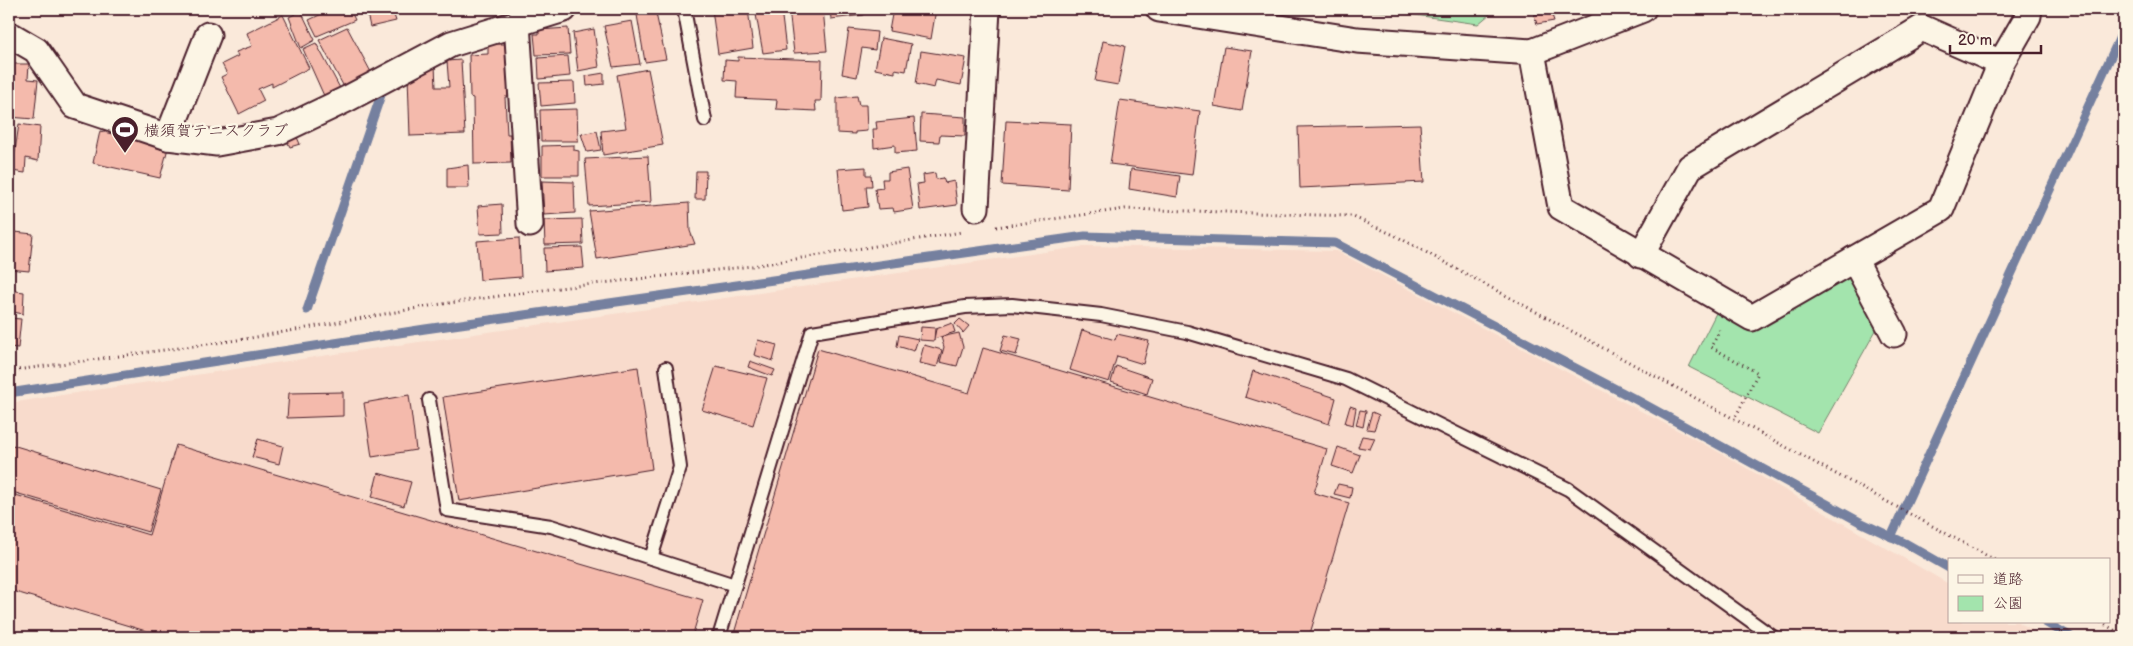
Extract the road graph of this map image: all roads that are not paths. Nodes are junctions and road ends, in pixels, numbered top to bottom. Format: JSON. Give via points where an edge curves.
{"nodes":[{"id":1,"x":564,"y":9,"type":"edge"},
{"id":2,"x":684,"y":9,"type":"edge"},
{"id":3,"x":987,"y":9,"type":"edge"},
{"id":4,"x":1159,"y":9,"type":"edge"},
{"id":5,"x":1643,"y":9,"type":"edge"},
{"id":6,"x":2029,"y":9,"type":"edge"},
{"id":7,"x":517,"y":23,"type":"junction"},
{"id":8,"x":208,"y":35,"type":"dead end"},
{"id":9,"x":9,"y":36,"type":"edge"},
{"id":10,"x":1532,"y":52,"type":"junction"},
{"id":11,"x":2001,"y":63,"type":"junction"},
{"id":12,"x":705,"y":120,"type":"dead end"},
{"id":13,"x":168,"y":137,"type":"junction"},
{"id":14,"x":976,"y":208,"type":"dead end"},
{"id":15,"x":530,"y":224,"type":"dead end"},
{"id":16,"x":1641,"y":255,"type":"junction"},
{"id":17,"x":1854,"y":259,"type":"junction"},
{"id":18,"x":1894,"y":334,"type":"dead end"},
{"id":19,"x":666,"y":368,"type":"dead end"},
{"id":20,"x":429,"y":400,"type":"dead end"},
{"id":21,"x":651,"y":558,"type":"junction"},
{"id":22,"x":735,"y":585,"type":"junction"},
{"id":23,"x":719,"y":637,"type":"edge"},
{"id":24,"x":1773,"y":637,"type":"edge"}],
"edges":[{"from":1,"to":7,"type":"street"},
{"from":2,"to":12,"type":"lane"},
{"from":3,"to":14,"type":"street"},
{"from":4,"to":10,"type":"street","via":[[1357,40]]},
{"from":5,"to":10,"type":"street"},
{"from":6,"to":11,"type":"street"},
{"from":7,"to":13,"type":"street","via":[[451,44],[347,100],[278,132],[217,143]]},
{"from":7,"to":15,"type":"street"},
{"from":8,"to":13,"type":"street"},
{"from":9,"to":13,"type":"street","via":[[36,50],[75,106]]},
{"from":10,"to":16,"type":"street","via":[[1561,207]]},
{"from":11,"to":16,"type":"street","via":[[1922,28],[1690,166]]},
{"from":11,"to":17,"type":"street","via":[[1941,209]]},
{"from":16,"to":17,"type":"street","via":[[1752,318]]},
{"from":17,"to":18,"type":"street"},
{"from":19,"to":21,"type":"lane","via":[[680,467]]},
{"from":20,"to":21,"type":"lane","via":[[447,510],[551,526]]},
{"from":21,"to":22,"type":"lane"},
{"from":22,"to":23,"type":"lane"},
{"from":22,"to":24,"type":"lane","via":[[812,332],[965,307],[1012,305],[1101,315],[1187,332],[1346,379],[1568,489]]}]}
